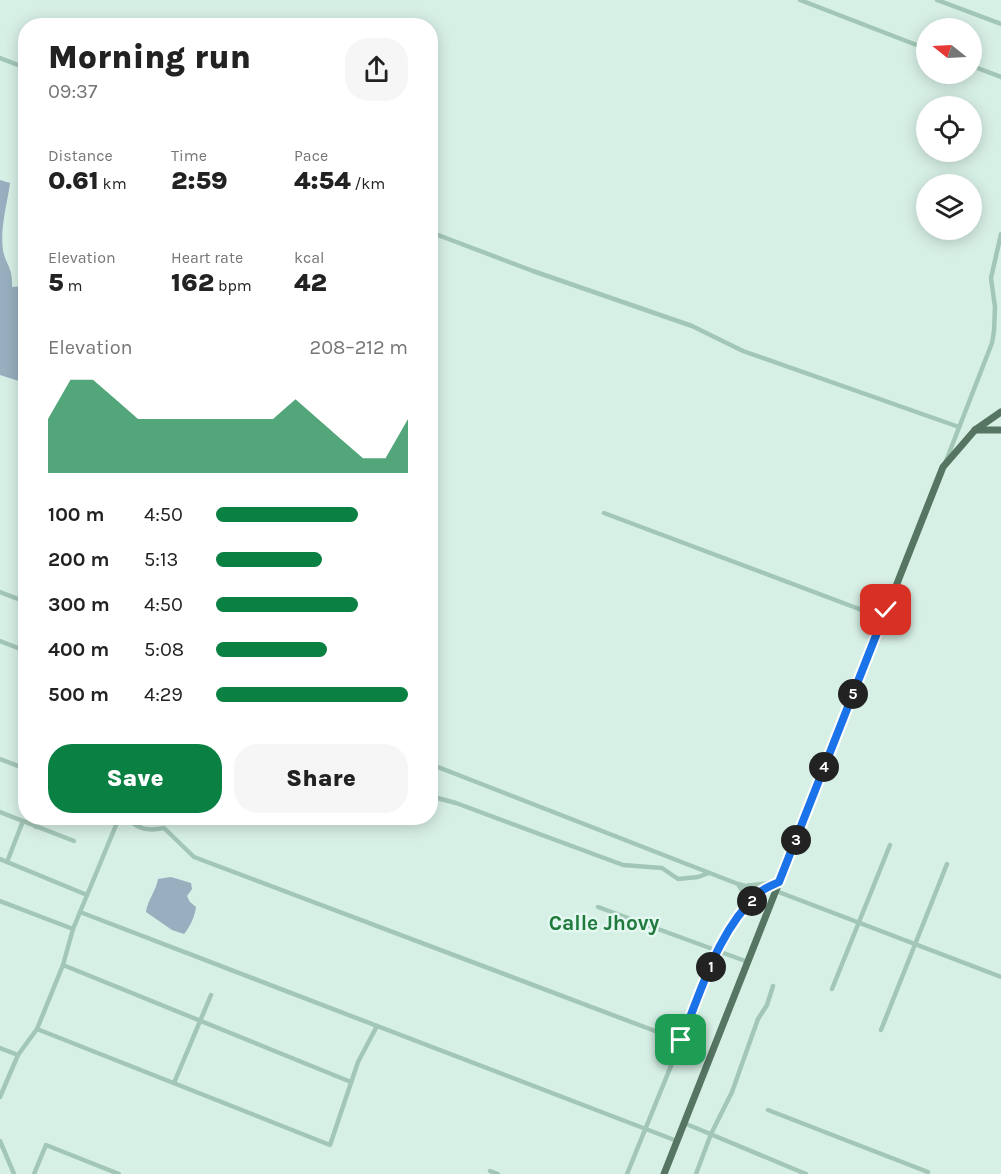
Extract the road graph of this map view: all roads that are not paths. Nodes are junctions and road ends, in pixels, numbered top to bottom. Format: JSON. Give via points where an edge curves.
{"nodes":[{"id":1,"x":800,"y":0,"type":"edge"},
{"id":2,"x":937,"y":0,"type":"edge"},
{"id":3,"x":961,"y":0,"type":"edge"},
{"id":4,"x":958,"y":8,"type":"junction"},
{"id":5,"x":1001,"y":24,"type":"edge"},
{"id":6,"x":916,"y":46,"type":"edge"},
{"id":7,"x":0,"y":58,"type":"edge"},
{"id":8,"x":18,"y":65,"type":"edge"},
{"id":9,"x":982,"y":70,"type":"edge"},
{"id":10,"x":1001,"y":77,"type":"edge"},
{"id":11,"x":1001,"y":234,"type":"edge"},
{"id":12,"x":438,"y":235,"type":"edge"},
{"id":13,"x":1001,"y":412,"type":"edge"},
{"id":14,"x":959,"y":427,"type":"junction"},
{"id":15,"x":975,"y":430,"type":"junction"},
{"id":16,"x":1001,"y":430,"type":"edge"},
{"id":17,"x":943,"y":467,"type":"junction"},
{"id":18,"x":604,"y":513,"type":"dead end"},
{"id":19,"x":0,"y":592,"type":"edge"},
{"id":20,"x":18,"y":599,"type":"edge"},
{"id":21,"x":883,"y":618,"type":"junction"},
{"id":22,"x":0,"y":641,"type":"edge"},
{"id":23,"x":18,"y":648,"type":"edge"},
{"id":24,"x":0,"y":759,"type":"edge"},
{"id":25,"x":18,"y":766,"type":"edge"},
{"id":26,"x":438,"y":767,"type":"edge"},
{"id":27,"x":438,"y":798,"type":"edge"},
{"id":28,"x":0,"y":812,"type":"edge"},
{"id":29,"x":18,"y":819,"type":"edge"},
{"id":30,"x":21,"y":825,"type":"edge"},
{"id":31,"x":115,"y":825,"type":"edge"},
{"id":32,"x":137,"y":825,"type":"edge"},
{"id":33,"x":36,"y":826,"type":"edge"},
{"id":34,"x":74,"y":841,"type":"dead end"},
{"id":35,"x":890,"y":845,"type":"dead end"},
{"id":36,"x":0,"y":859,"type":"edge"},
{"id":37,"x":7,"y":862,"type":"junction"},
{"id":38,"x":946,"y":864,"type":"dead end"},
{"id":39,"x":709,"y":873,"type":"junction"},
{"id":40,"x":779,"y":882,"type":"junction"},
{"id":41,"x":738,"y":884,"type":"junction"},
{"id":42,"x":776,"y":891,"type":"junction"},
{"id":43,"x":87,"y":896,"type":"junction"},
{"id":44,"x":0,"y":901,"type":"edge"},
{"id":45,"x":598,"y":907,"type":"dead end"},
{"id":46,"x":80,"y":912,"type":"junction"},
{"id":47,"x":740,"y":915,"type":"junction"},
{"id":48,"x":859,"y":922,"type":"junction"},
{"id":49,"x":73,"y":929,"type":"junction"},
{"id":50,"x":915,"y":944,"type":"junction"},
{"id":51,"x":717,"y":951,"type":"junction"},
{"id":52,"x":748,"y":962,"type":"junction"},
{"id":53,"x":63,"y":965,"type":"junction"},
{"id":54,"x":1001,"y":977,"type":"edge"},
{"id":55,"x":773,"y":986,"type":"dead end"},
{"id":56,"x":832,"y":989,"type":"dead end"},
{"id":57,"x":211,"y":995,"type":"dead end"},
{"id":58,"x":200,"y":1021,"type":"junction"},
{"id":59,"x":376,"y":1026,"type":"junction"},
{"id":60,"x":37,"y":1029,"type":"junction"},
{"id":61,"x":881,"y":1030,"type":"dead end"},
{"id":62,"x":663,"y":1034,"type":"dead end"},
{"id":63,"x":0,"y":1048,"type":"edge"},
{"id":64,"x":18,"y":1055,"type":"junction"},
{"id":65,"x":351,"y":1082,"type":"junction"},
{"id":66,"x":174,"y":1083,"type":"junction"},
{"id":67,"x":0,"y":1097,"type":"edge"},
{"id":68,"x":768,"y":1110,"type":"dead end"},
{"id":69,"x":684,"y":1123,"type":"junction"},
{"id":70,"x":645,"y":1130,"type":"junction"},
{"id":71,"x":711,"y":1134,"type":"junction"},
{"id":72,"x":0,"y":1141,"type":"edge"},
{"id":73,"x":676,"y":1142,"type":"junction"},
{"id":74,"x":490,"y":1171,"type":"dead end"},
{"id":75,"x":928,"y":1172,"type":"dead end"},
{"id":76,"x":14,"y":1174,"type":"edge"},
{"id":77,"x":34,"y":1174,"type":"edge"},
{"id":78,"x":119,"y":1174,"type":"edge"},
{"id":79,"x":498,"y":1174,"type":"edge"},
{"id":80,"x":627,"y":1174,"type":"edge"},
{"id":81,"x":664,"y":1174,"type":"edge"},
{"id":82,"x":696,"y":1174,"type":"edge"},
{"id":83,"x":806,"y":1174,"type":"edge"}],
"edges":[{"from":1,"to":6,"type":"street"},
{"from":2,"to":4,"type":"street"},
{"from":3,"to":4,"type":"street"},
{"from":4,"to":5,"type":"street"},
{"from":7,"to":8,"type":"street"},
{"from":9,"to":10,"type":"street"},
{"from":11,"to":14,"type":"street","via":[[992,278],[994,331]]},
{"from":12,"to":14,"type":"street","via":[[692,326],[743,351]]},
{"from":13,"to":15,"type":"main road"},
{"from":14,"to":17,"type":"street"},
{"from":15,"to":16,"type":"main road"},
{"from":15,"to":17,"type":"main road"},
{"from":17,"to":21,"type":"main road"},
{"from":18,"to":21,"type":"street"},
{"from":19,"to":20,"type":"street"},
{"from":21,"to":40,"type":"main road"},
{"from":22,"to":23,"type":"street"},
{"from":24,"to":25,"type":"street"},
{"from":26,"to":39,"type":"street"},
{"from":27,"to":39,"type":"street","via":[[623,865],[662,868],[678,879]]},
{"from":28,"to":29,"type":"street"},
{"from":30,"to":37,"type":"street"},
{"from":31,"to":43,"type":"street"},
{"from":32,"to":62,"type":"street","via":[[151,830],[164,828],[194,857]]},
{"from":33,"to":34,"type":"street"},
{"from":35,"to":48,"type":"street"},
{"from":36,"to":37,"type":"street"},
{"from":37,"to":43,"type":"street"},
{"from":38,"to":50,"type":"street"},
{"from":39,"to":41,"type":"street"},
{"from":40,"to":41,"type":"street"},
{"from":40,"to":42,"type":"main road"},
{"from":40,"to":47,"type":"street","via":[[760,891]]},
{"from":41,"to":47,"type":"street","via":[[742,891]]},
{"from":42,"to":48,"type":"street"},
{"from":42,"to":52,"type":"main road"},
{"from":43,"to":46,"type":"street"},
{"from":44,"to":49,"type":"street"},
{"from":45,"to":51,"type":"street"},
{"from":46,"to":49,"type":"street"},
{"from":46,"to":59,"type":"street"},
{"from":47,"to":51,"type":"street"},
{"from":48,"to":50,"type":"street"},
{"from":48,"to":56,"type":"street"},
{"from":49,"to":53,"type":"street"},
{"from":50,"to":54,"type":"street"},
{"from":50,"to":61,"type":"street"},
{"from":51,"to":52,"type":"street"},
{"from":51,"to":70,"type":"street"},
{"from":52,"to":69,"type":"main road"},
{"from":53,"to":58,"type":"street"},
{"from":53,"to":60,"type":"street"},
{"from":55,"to":71,"type":"street","via":[[732,1092]]},
{"from":57,"to":58,"type":"street"},
{"from":58,"to":65,"type":"street"},
{"from":58,"to":66,"type":"street"},
{"from":59,"to":65,"type":"street"},
{"from":59,"to":70,"type":"street"},
{"from":60,"to":64,"type":"street"},
{"from":60,"to":66,"type":"street"},
{"from":63,"to":64,"type":"street"},
{"from":64,"to":67,"type":"street"},
{"from":65,"to":66,"type":"street","via":[[330,1145]]},
{"from":68,"to":75,"type":"street"},
{"from":69,"to":71,"type":"street"},
{"from":69,"to":73,"type":"main road"},
{"from":70,"to":73,"type":"street"},
{"from":70,"to":80,"type":"street"},
{"from":71,"to":82,"type":"street"},
{"from":71,"to":83,"type":"street"},
{"from":72,"to":76,"type":"street"},
{"from":73,"to":81,"type":"main road"},
{"from":74,"to":79,"type":"street"},
{"from":77,"to":78,"type":"street","via":[[46,1145]]}]}
